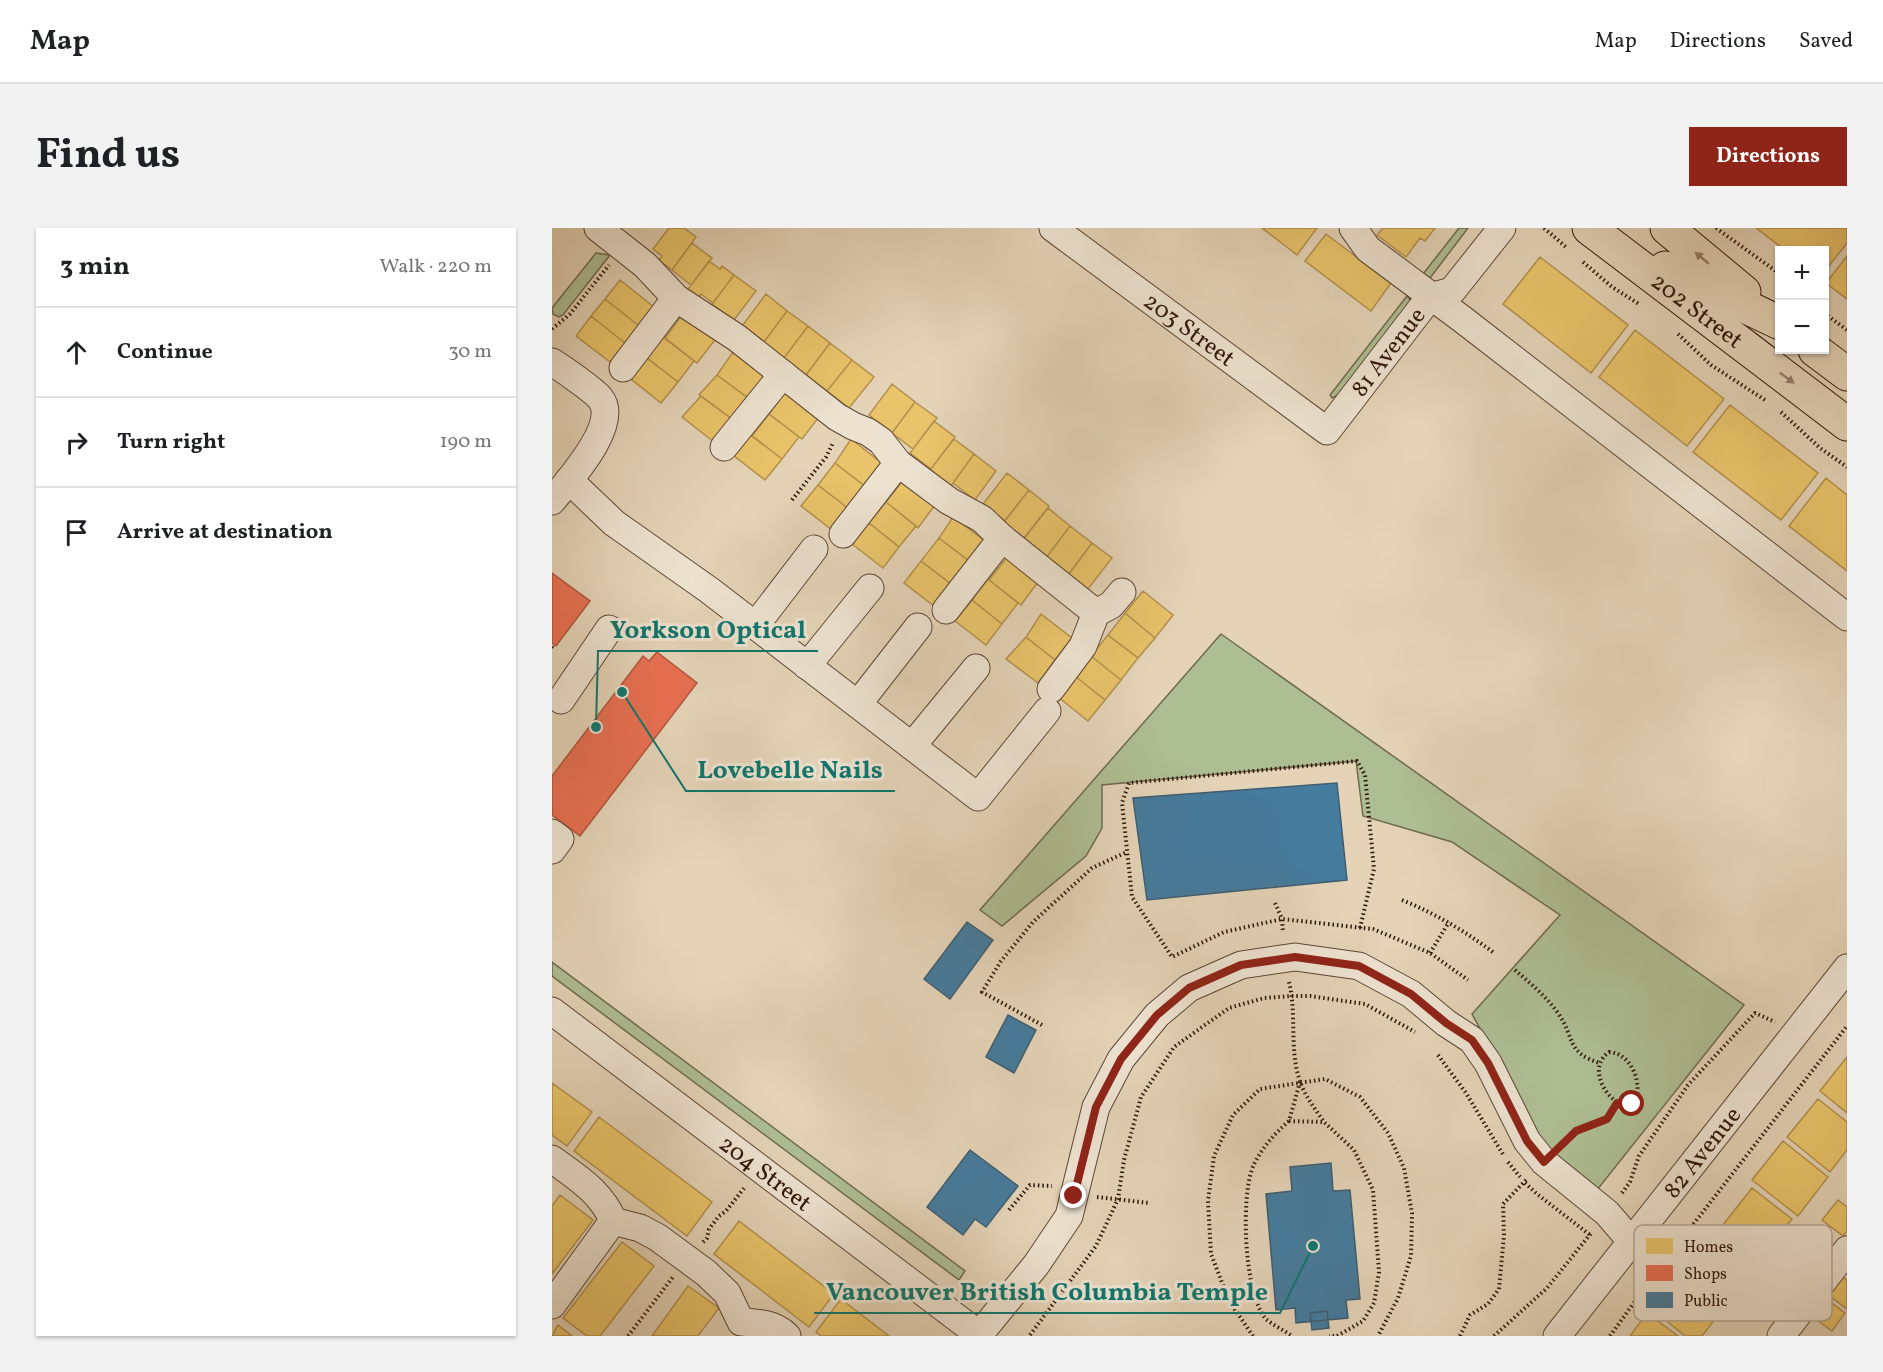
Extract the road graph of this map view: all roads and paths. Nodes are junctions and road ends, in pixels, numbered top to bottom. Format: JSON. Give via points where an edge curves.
{"nodes":[{"id":1,"x":598,"y":228,"type":"edge"},
{"id":2,"x":1053,"y":228,"type":"edge"},
{"id":3,"x":1353,"y":228,"type":"edge"},
{"id":4,"x":1502,"y":228,"type":"edge"},
{"id":5,"x":1544,"y":228,"type":"edge"},
{"id":6,"x":1667,"y":228,"type":"edge"},
{"id":7,"x":1716,"y":228,"type":"edge"},
{"id":8,"x":1585,"y":244,"type":"edge"},
{"id":9,"x":623,"y":247,"type":"junction"},
{"id":10,"x":1775,"y":271,"type":"edge"},
{"id":11,"x":1430,"y":297,"type":"junction"},
{"id":12,"x":676,"y":298,"type":"junction"},
{"id":13,"x":1642,"y":306,"type":"dead end"},
{"id":14,"x":1829,"y":317,"type":"edge"},
{"id":15,"x":1775,"y":320,"type":"edge"},
{"id":16,"x":1775,"y":321,"type":"edge"},
{"id":17,"x":552,"y":329,"type":"edge"},
{"id":18,"x":1674,"y":330,"type":"dead end"},
{"id":19,"x":1847,"y":330,"type":"edge"},
{"id":20,"x":1820,"y":354,"type":"edge"},
{"id":21,"x":552,"y":362,"type":"edge"},
{"id":22,"x":623,"y":368,"type":"dead end"},
{"id":23,"x":783,"y":374,"type":"junction"},
{"id":24,"x":1847,"y":374,"type":"edge"},
{"id":25,"x":848,"y":423,"type":"junction"},
{"id":26,"x":1847,"y":424,"type":"edge"},
{"id":27,"x":1327,"y":431,"type":"joint"},
{"id":28,"x":724,"y":447,"type":"dead end"},
{"id":29,"x":898,"y":463,"type":"junction"},
{"id":30,"x":1847,"y":467,"type":"edge"},
{"id":31,"x":568,"y":480,"type":"junction"},
{"id":32,"x":552,"y":501,"type":"edge"},
{"id":33,"x":792,"y":501,"type":"dead end"},
{"id":34,"x":843,"y":534,"type":"dead end"},
{"id":35,"x":1002,"y":538,"type":"junction"},
{"id":36,"x":814,"y":549,"type":"dead end"},
{"id":37,"x":870,"y":588,"type":"dead end"},
{"id":38,"x":1122,"y":592,"type":"dead end"},
{"id":39,"x":946,"y":610,"type":"dead end"},
{"id":40,"x":1096,"y":613,"type":"junction"},
{"id":41,"x":1847,"y":617,"type":"edge"},
{"id":42,"x":755,"y":626,"type":"junction"},
{"id":43,"x":918,"y":627,"type":"dead end"},
{"id":44,"x":609,"y":629,"type":"dead end"},
{"id":45,"x":807,"y":666,"type":"junction"},
{"id":46,"x":976,"y":668,"type":"dead end"},
{"id":47,"x":555,"y":702,"type":"edge"},
{"id":48,"x":858,"y":705,"type":"junction"},
{"id":49,"x":912,"y":746,"type":"junction"},
{"id":50,"x":552,"y":833,"type":"edge"},
{"id":51,"x":552,"y":850,"type":"edge"},
{"id":52,"x":1127,"y":852,"type":"junction"},
{"id":53,"x":1402,"y":900,"type":"dead end"},
{"id":54,"x":1275,"y":903,"type":"dead end"},
{"id":55,"x":1282,"y":919,"type":"junction"},
{"id":56,"x":1449,"y":922,"type":"junction"},
{"id":57,"x":1360,"y":928,"type":"junction"},
{"id":58,"x":1494,"y":953,"type":"dead end"},
{"id":59,"x":1430,"y":954,"type":"junction"},
{"id":60,"x":1283,"y":959,"type":"junction"},
{"id":61,"x":1847,"y":968,"type":"edge"},
{"id":62,"x":1515,"y":970,"type":"dead end"},
{"id":63,"x":1468,"y":980,"type":"dead end"},
{"id":64,"x":1293,"y":996,"type":"junction"},
{"id":65,"x":552,"y":1011,"type":"edge"},
{"id":66,"x":1042,"y":1025,"type":"dead end"},
{"id":67,"x":1847,"y":1026,"type":"edge"},
{"id":68,"x":1796,"y":1031,"type":"junction"},
{"id":69,"x":1415,"y":1032,"type":"dead end"},
{"id":70,"x":1600,"y":1063,"type":"junction"},
{"id":71,"x":1300,"y":1082,"type":"junction"},
{"id":72,"x":1617,"y":1103,"type":"junction"},
{"id":73,"x":1288,"y":1121,"type":"junction"},
{"id":74,"x":1324,"y":1122,"type":"junction"},
{"id":75,"x":552,"y":1159,"type":"edge"},
{"id":76,"x":1544,"y":1162,"type":"junction"},
{"id":77,"x":759,"y":1168,"type":"junction"},
{"id":78,"x":1085,"y":1197,"type":"junction"},
{"id":79,"x":1118,"y":1199,"type":"junction"},
{"id":80,"x":1619,"y":1199,"type":"dead end"},
{"id":81,"x":1149,"y":1203,"type":"dead end"},
{"id":82,"x":1009,"y":1210,"type":"dead end"},
{"id":83,"x":613,"y":1221,"type":"junction"},
{"id":84,"x":1644,"y":1225,"type":"edge"},
{"id":85,"x":1693,"y":1225,"type":"edge"},
{"id":86,"x":1595,"y":1228,"type":"dead end"},
{"id":87,"x":1634,"y":1237,"type":"edge"},
{"id":88,"x":1631,"y":1241,"type":"junction"},
{"id":89,"x":701,"y":1245,"type":"dead end"},
{"id":90,"x":1847,"y":1250,"type":"edge"},
{"id":91,"x":1832,"y":1270,"type":"edge"},
{"id":92,"x":673,"y":1276,"type":"dead end"},
{"id":93,"x":1634,"y":1303,"type":"edge"},
{"id":94,"x":552,"y":1305,"type":"edge"},
{"id":95,"x":1793,"y":1321,"type":"edge"},
{"id":96,"x":735,"y":1329,"type":"edge"},
{"id":97,"x":1030,"y":1335,"type":"edge"},
{"id":98,"x":628,"y":1336,"type":"edge"},
{"id":99,"x":787,"y":1336,"type":"edge"},
{"id":100,"x":979,"y":1336,"type":"edge"},
{"id":101,"x":1253,"y":1336,"type":"edge"},
{"id":102,"x":1292,"y":1336,"type":"edge"},
{"id":103,"x":1329,"y":1336,"type":"edge"},
{"id":104,"x":1378,"y":1336,"type":"edge"},
{"id":105,"x":1460,"y":1336,"type":"edge"},
{"id":106,"x":1494,"y":1336,"type":"edge"},
{"id":107,"x":1557,"y":1336,"type":"edge"},
{"id":108,"x":1611,"y":1336,"type":"edge"},
{"id":109,"x":1781,"y":1336,"type":"edge"}],
"edges":[{"from":1,"to":9,"type":"street"},
{"from":2,"to":27,"type":"street","name":"203 Street"},
{"from":3,"to":11,"type":"street","via":[[1368,249]]},
{"from":4,"to":11,"type":"street","name":"81 Avenue","via":[[1452,291]]},
{"from":5,"to":8,"type":"path"},
{"from":15,"to":6,"type":"main road","one_way":true},
{"from":7,"to":10,"type":"path"},
{"from":8,"to":13,"type":"path","via":[[1612,287]]},
{"from":8,"to":16,"type":"main road","name":"202 Street"},
{"from":8,"to":26,"type":"main road","name":"202 Street","one_way":true},
{"from":9,"to":12,"type":"street"},
{"from":9,"to":17,"type":"path","via":[[570,314]]},
{"from":11,"to":27,"type":"street","name":"81 Avenue"},
{"from":11,"to":41,"type":"street"},
{"from":12,"to":22,"type":"street"},
{"from":12,"to":23,"type":"street"},
{"from":14,"to":19,"type":"path"},
{"from":18,"to":30,"type":"path","via":[[1711,364],[1780,411]]},
{"from":20,"to":24,"type":"main road"},
{"from":21,"to":31,"type":"street","via":[[601,399],[606,415],[594,447]]},
{"from":23,"to":25,"type":"street"},
{"from":23,"to":28,"type":"street"},
{"from":25,"to":29,"type":"street","via":[[881,441]]},
{"from":25,"to":33,"type":"path"},
{"from":29,"to":34,"type":"street"},
{"from":29,"to":35,"type":"street","via":[[949,501],[982,519]]},
{"from":31,"to":32,"type":"street"},
{"from":31,"to":42,"type":"street","via":[[614,523]]},
{"from":35,"to":39,"type":"street"},
{"from":35,"to":40,"type":"street"},
{"from":36,"to":42,"type":"street"},
{"from":37,"to":45,"type":"street"},
{"from":38,"to":40,"type":"street","via":[[1111,605]]},
{"from":40,"to":49,"type":"street","via":[[1083,646],[1049,700],[978,797]]},
{"from":42,"to":45,"type":"street"},
{"from":43,"to":48,"type":"street"},
{"from":44,"to":47,"type":"street"},
{"from":45,"to":48,"type":"street"},
{"from":46,"to":49,"type":"street"},
{"from":48,"to":49,"type":"street"},
{"from":50,"to":51,"type":"street","via":[[560,839]]},
{"from":52,"to":55,"type":"path","via":[[1132,897],[1172,957],[1224,932]]},
{"from":52,"to":57,"type":"path","via":[[1122,803],[1129,783],[1357,761],[1365,775],[1374,869]]},
{"from":52,"to":66,"type":"path","via":[[1092,868],[1033,922],[982,992]]},
{"from":53,"to":56,"type":"path"},
{"from":54,"to":55,"type":"path"},
{"from":55,"to":57,"type":"path"},
{"from":55,"to":60,"type":"path"},
{"from":56,"to":58,"type":"path"},
{"from":56,"to":59,"type":"path"},
{"from":57,"to":59,"type":"path","via":[[1373,929]]},
{"from":59,"to":63,"type":"path"},
{"from":60,"to":64,"type":"path"},
{"from":60,"to":76,"type":"street","via":[[1295,957],[1359,966],[1411,994],[1472,1040],[1488,1063],[1527,1141]]},
{"from":60,"to":78,"type":"street","via":[[1241,965],[1189,988],[1157,1015],[1121,1059],[1096,1107]]},
{"from":61,"to":68,"type":"street","name":"82 Avenue"},
{"from":62,"to":70,"type":"path","via":[[1552,1006],[1576,1050]]},
{"from":64,"to":69,"type":"path","via":[[1365,1004]]},
{"from":64,"to":71,"type":"path","via":[[1294,1046]]},
{"from":64,"to":79,"type":"path","via":[[1264,998],[1229,1008],[1174,1047],[1141,1097]]},
{"from":65,"to":77,"type":"street","name":"204 Street"},
{"from":67,"to":85,"type":"path"},
{"from":68,"to":80,"type":"path","via":[[1755,1013],[1688,1085],[1639,1156]]},
{"from":68,"to":84,"type":"street","name":"82 Avenue"},
{"from":70,"to":72,"type":"path","via":[[1600,1083]]},
{"from":70,"to":72,"type":"path","via":[[1609,1052],[1616,1053],[1634,1069],[1636,1098],[1626,1107]]},
{"from":71,"to":73,"type":"path"},
{"from":71,"to":74,"type":"path"},
{"from":71,"to":101,"type":"path","via":[[1260,1089],[1233,1115],[1214,1156],[1208,1201],[1211,1254],[1229,1301]]},
{"from":71,"to":104,"type":"path","via":[[1325,1079],[1360,1097],[1389,1133],[1404,1168],[1412,1212],[1411,1256],[1398,1298]]},
{"from":72,"to":76,"type":"path","via":[[1607,1119],[1576,1131]]},
{"from":73,"to":74,"type":"path"},
{"from":73,"to":102,"type":"path","via":[[1270,1137],[1253,1166],[1246,1203],[1246,1249],[1252,1288],[1265,1317]]},
{"from":74,"to":103,"type":"path","via":[[1354,1150],[1373,1190],[1379,1272],[1374,1304],[1363,1321]]},
{"from":75,"to":83,"type":"street","via":[[600,1196]]},
{"from":76,"to":88,"type":"street","via":[[1607,1213]]},
{"from":76,"to":105,"type":"path","via":[[1503,1204],[1498,1289],[1488,1304],[1470,1315]]},
{"from":77,"to":89,"type":"path","via":[[708,1229]]},
{"from":77,"to":100,"type":"street","name":"204 Street"},
{"from":78,"to":79,"type":"path"},
{"from":78,"to":82,"type":"path","via":[[1052,1185],[1030,1185]]},
{"from":78,"to":100,"type":"street"},
{"from":79,"to":81,"type":"path"},
{"from":79,"to":97,"type":"path","via":[[1096,1246]]},
{"from":83,"to":94,"type":"street"},
{"from":83,"to":96,"type":"street","via":[[657,1237],[706,1273],[727,1293]]},
{"from":86,"to":106,"type":"path","via":[[1547,1288]]},
{"from":87,"to":88,"type":"street","name":"82 Avenue"},
{"from":88,"to":107,"type":"street","name":"82 Avenue"},
{"from":90,"to":91,"type":"street"},
{"from":92,"to":98,"type":"path"},
{"from":93,"to":108,"type":"path"},
{"from":95,"to":109,"type":"street"},
{"from":96,"to":99,"type":"street","via":[[771,1325]]}]}
